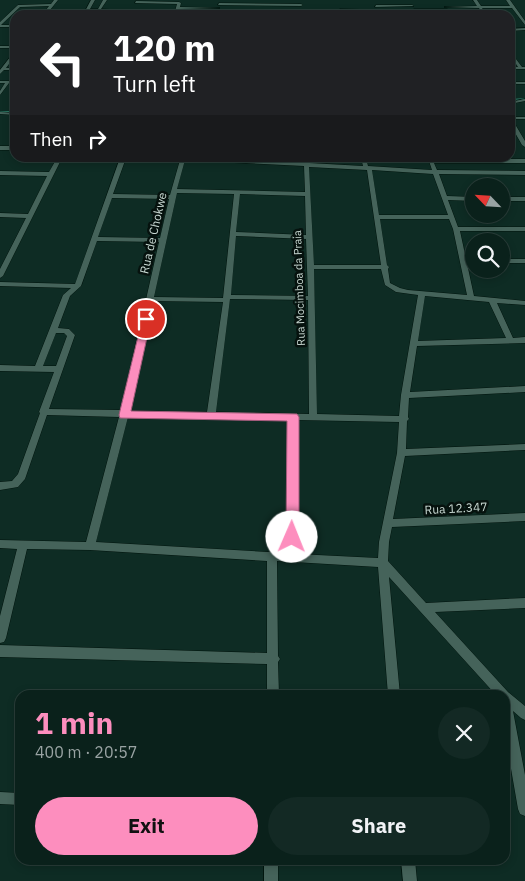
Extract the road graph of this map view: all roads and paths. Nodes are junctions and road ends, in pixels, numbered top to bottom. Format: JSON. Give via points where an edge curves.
{"nodes":[{"id":1,"x":56,"y":0,"type":"edge"},
{"id":2,"x":93,"y":0,"type":"edge"},
{"id":3,"x":105,"y":0,"type":"edge"},
{"id":4,"x":374,"y":0,"type":"edge"},
{"id":5,"x":409,"y":0,"type":"edge"},
{"id":6,"x":442,"y":0,"type":"edge"},
{"id":7,"x":475,"y":0,"type":"edge"},
{"id":8,"x":508,"y":0,"type":"edge"},
{"id":9,"x":136,"y":1,"type":"edge"},
{"id":10,"x":175,"y":1,"type":"edge"},
{"id":11,"x":301,"y":2,"type":"edge"},
{"id":12,"x":219,"y":4,"type":"edge"},
{"id":13,"x":52,"y":5,"type":"junction"},
{"id":14,"x":257,"y":5,"type":"edge"},
{"id":15,"x":480,"y":7,"type":"junction"},
{"id":16,"x":179,"y":8,"type":"joint"},
{"id":17,"x":413,"y":8,"type":"junction"},
{"id":18,"x":447,"y":8,"type":"junction"},
{"id":19,"x":513,"y":8,"type":"junction"},
{"id":20,"x":519,"y":8,"type":"dead end"},
{"id":21,"x":15,"y":10,"type":"edge"},
{"id":22,"x":48,"y":10,"type":"edge"},
{"id":23,"x":88,"y":10,"type":"joint"},
{"id":24,"x":99,"y":10,"type":"joint"},
{"id":25,"x":340,"y":10,"type":"edge"},
{"id":26,"x":378,"y":10,"type":"edge"},
{"id":27,"x":482,"y":10,"type":"edge"},
{"id":28,"x":10,"y":15,"type":"edge"},
{"id":29,"x":520,"y":17,"type":"edge"},
{"id":30,"x":525,"y":24,"type":"edge"},
{"id":31,"x":0,"y":25,"type":"edge"},
{"id":32,"x":515,"y":58,"type":"edge"},
{"id":33,"x":0,"y":60,"type":"edge"},
{"id":34,"x":10,"y":60,"type":"joint"},
{"id":35,"x":523,"y":68,"type":"edge"},
{"id":36,"x":2,"y":71,"type":"edge"},
{"id":37,"x":0,"y":82,"type":"edge"},
{"id":38,"x":8,"y":82,"type":"joint"},
{"id":39,"x":0,"y":94,"type":"edge"},
{"id":40,"x":515,"y":128,"type":"edge"},
{"id":41,"x":525,"y":145,"type":"edge"},
{"id":42,"x":57,"y":162,"type":"edge"},
{"id":43,"x":122,"y":162,"type":"edge"},
{"id":44,"x":181,"y":162,"type":"edge"},
{"id":45,"x":306,"y":162,"type":"edge"},
{"id":46,"x":315,"y":162,"type":"edge"},
{"id":47,"x":366,"y":162,"type":"edge"},
{"id":48,"x":431,"y":162,"type":"edge"},
{"id":49,"x":368,"y":168,"type":"junction"},
{"id":50,"x":435,"y":172,"type":"junction"},
{"id":51,"x":0,"y":173,"type":"edge"},
{"id":52,"x":525,"y":173,"type":"edge"},
{"id":53,"x":50,"y":174,"type":"junction"},
{"id":54,"x":237,"y":193,"type":"junction"},
{"id":55,"x":174,"y":194,"type":"junction"},
{"id":56,"x":307,"y":194,"type":"junction"},
{"id":57,"x":110,"y":196,"type":"junction"},
{"id":58,"x":444,"y":198,"type":"junction"},
{"id":59,"x":465,"y":198,"type":"edge"},
{"id":60,"x":510,"y":199,"type":"edge"},
{"id":61,"x":525,"y":199,"type":"edge"},
{"id":62,"x":0,"y":215,"type":"edge"},
{"id":63,"x":29,"y":216,"type":"junction"},
{"id":64,"x":377,"y":217,"type":"junction"},
{"id":65,"x":451,"y":217,"type":"junction"},
{"id":66,"x":456,"y":229,"type":"junction"},
{"id":67,"x":525,"y":229,"type":"edge"},
{"id":68,"x":234,"y":234,"type":"junction"},
{"id":69,"x":309,"y":237,"type":"junction"},
{"id":70,"x":95,"y":239,"type":"junction"},
{"id":71,"x":163,"y":240,"type":"junction"},
{"id":72,"x":463,"y":261,"type":"joint"},
{"id":73,"x":510,"y":261,"type":"edge"},
{"id":74,"x":525,"y":261,"type":"edge"},
{"id":75,"x":310,"y":266,"type":"junction"},
{"id":76,"x":386,"y":267,"type":"junction"},
{"id":77,"x":0,"y":276,"type":"edge"},
{"id":78,"x":0,"y":284,"type":"edge"},
{"id":79,"x":78,"y":286,"type":"junction"},
{"id":80,"x":422,"y":293,"type":"junction"},
{"id":81,"x":226,"y":298,"type":"junction"},
{"id":82,"x":312,"y":298,"type":"junction"},
{"id":83,"x":471,"y":298,"type":"junction"},
{"id":84,"x":150,"y":299,"type":"junction"},
{"id":85,"x":492,"y":300,"type":"junction"},
{"id":86,"x":525,"y":303,"type":"edge"},
{"id":87,"x":55,"y":330,"type":"junction"},
{"id":88,"x":511,"y":340,"type":"junction"},
{"id":89,"x":525,"y":340,"type":"edge"},
{"id":90,"x":414,"y":344,"type":"junction"},
{"id":91,"x":0,"y":368,"type":"edge"},
{"id":92,"x":38,"y":369,"type":"junction"},
{"id":93,"x":59,"y":370,"type":"junction"},
{"id":94,"x":525,"y":389,"type":"edge"},
{"id":95,"x":405,"y":396,"type":"junction"},
{"id":96,"x":43,"y":412,"type":"junction"},
{"id":97,"x":124,"y":415,"type":"junction"},
{"id":98,"x":211,"y":415,"type":"junction"},
{"id":99,"x":293,"y":417,"type":"junction"},
{"id":100,"x":313,"y":418,"type":"junction"},
{"id":101,"x":405,"y":419,"type":"junction"},
{"id":102,"x":525,"y":447,"type":"edge"},
{"id":103,"x":401,"y":452,"type":"junction"},
{"id":104,"x":0,"y":486,"type":"edge"},
{"id":105,"x":525,"y":516,"type":"edge"},
{"id":106,"x":388,"y":524,"type":"junction"},
{"id":107,"x":0,"y":544,"type":"edge"},
{"id":108,"x":23,"y":546,"type":"junction"},
{"id":109,"x":90,"y":546,"type":"junction"},
{"id":110,"x":272,"y":555,"type":"junction"},
{"id":111,"x":292,"y":557,"type":"junction"},
{"id":112,"x":383,"y":563,"type":"junction"},
{"id":113,"x":525,"y":603,"type":"edge"},
{"id":114,"x":423,"y":608,"type":"junction"},
{"id":115,"x":0,"y":638,"type":"edge"},
{"id":116,"x":0,"y":651,"type":"edge"},
{"id":117,"x":274,"y":658,"type":"junction"},
{"id":118,"x":273,"y":690,"type":"edge"},
{"id":119,"x":394,"y":690,"type":"edge"},
{"id":120,"x":499,"y":690,"type":"edge"},
{"id":121,"x":510,"y":700,"type":"edge"},
{"id":122,"x":523,"y":710,"type":"edge"},
{"id":123,"x":510,"y":728,"type":"edge"},
{"id":124,"x":0,"y":798,"type":"edge"},
{"id":125,"x":15,"y":799,"type":"edge"},
{"id":126,"x":525,"y":809,"type":"edge"},
{"id":127,"x":271,"y":865,"type":"edge"},
{"id":128,"x":408,"y":865,"type":"edge"},
{"id":129,"x":271,"y":881,"type":"edge"},
{"id":130,"x":410,"y":881,"type":"edge"}],
"edges":[{"from":1,"to":13,"type":"street"},
{"from":2,"to":3,"type":"street"},
{"from":2,"to":23,"type":"street"},
{"from":3,"to":24,"type":"street"},
{"from":4,"to":26,"type":"street"},
{"from":5,"to":17,"type":"street"},
{"from":6,"to":18,"type":"street"},
{"from":7,"to":15,"type":"street"},
{"from":8,"to":19,"type":"street"},
{"from":9,"to":10,"type":"street"},
{"from":10,"to":16,"type":"street","via":[[180,4]]},
{"from":11,"to":14,"type":"street"},
{"from":12,"to":14,"type":"street"},
{"from":12,"to":16,"type":"street"},
{"from":13,"to":21,"type":"street","via":[[19,6]]},
{"from":13,"to":22,"type":"street"},
{"from":15,"to":18,"type":"street"},
{"from":15,"to":19,"type":"street"},
{"from":15,"to":27,"type":"street"},
{"from":17,"to":18,"type":"street"},
{"from":17,"to":26,"type":"street"},
{"from":19,"to":20,"type":"street"},
{"from":23,"to":24,"type":"street"},
{"from":25,"to":26,"type":"street"},
{"from":28,"to":31,"type":"street"},
{"from":29,"to":30,"type":"street"},
{"from":32,"to":35,"type":"street"},
{"from":33,"to":34,"type":"street"},
{"from":34,"to":36,"type":"street"},
{"from":37,"to":38,"type":"street"},
{"from":38,"to":39,"type":"street"},
{"from":40,"to":41,"type":"street"},
{"from":42,"to":53,"type":"street"},
{"from":43,"to":57,"type":"street"},
{"from":44,"to":55,"type":"street","name":"Rua de Chokwe"},
{"from":45,"to":56,"type":"street","name":"Rua Mocimboa da Praia"},
{"from":46,"to":49,"type":"street"},
{"from":47,"to":49,"type":"street"},
{"from":48,"to":50,"type":"street"},
{"from":49,"to":50,"type":"street"},
{"from":49,"to":64,"type":"street"},
{"from":50,"to":52,"type":"street"},
{"from":50,"to":58,"type":"street"},
{"from":51,"to":53,"type":"street"},
{"from":53,"to":63,"type":"street"},
{"from":54,"to":55,"type":"street"},
{"from":54,"to":56,"type":"street"},
{"from":54,"to":68,"type":"street"},
{"from":55,"to":57,"type":"street"},
{"from":55,"to":71,"type":"street","name":"Rua de Chokwe"},
{"from":56,"to":69,"type":"street","name":"Rua Mocimboa da Praia"},
{"from":57,"to":70,"type":"street"},
{"from":58,"to":59,"type":"street"},
{"from":58,"to":65,"type":"street"},
{"from":60,"to":61,"type":"street"},
{"from":62,"to":63,"type":"street"},
{"from":63,"to":77,"type":"street"},
{"from":64,"to":65,"type":"street"},
{"from":64,"to":76,"type":"street"},
{"from":65,"to":66,"type":"street"},
{"from":66,"to":67,"type":"street"},
{"from":66,"to":72,"type":"street"},
{"from":68,"to":69,"type":"street"},
{"from":68,"to":81,"type":"street"},
{"from":69,"to":75,"type":"street","name":"Rua Mocimboa da Praia"},
{"from":70,"to":71,"type":"street"},
{"from":70,"to":79,"type":"street"},
{"from":71,"to":84,"type":"street","name":"Rua de Chokwe"},
{"from":72,"to":83,"type":"street"},
{"from":73,"to":74,"type":"street"},
{"from":75,"to":76,"type":"street"},
{"from":75,"to":82,"type":"street","name":"Rua Mocimboa da Praia"},
{"from":76,"to":80,"type":"street","via":[[387,284],[393,289]]},
{"from":78,"to":79,"type":"street"},
{"from":79,"to":87,"type":"street","via":[[67,295]]},
{"from":80,"to":83,"type":"street"},
{"from":80,"to":90,"type":"street"},
{"from":81,"to":82,"type":"street"},
{"from":81,"to":84,"type":"street"},
{"from":81,"to":98,"type":"street"},
{"from":82,"to":100,"type":"street","name":"Rua Mocimboa da Praia"},
{"from":83,"to":85,"type":"street"},
{"from":84,"to":97,"type":"street","name":"Rua de Chokwe"},
{"from":85,"to":86,"type":"street"},
{"from":85,"to":88,"type":"street"},
{"from":87,"to":92,"type":"street"},
{"from":87,"to":93,"type":"street","via":[[71,335]]},
{"from":88,"to":89,"type":"street"},
{"from":88,"to":90,"type":"street"},
{"from":90,"to":95,"type":"street"},
{"from":91,"to":92,"type":"street"},
{"from":92,"to":93,"type":"street"},
{"from":93,"to":96,"type":"street"},
{"from":94,"to":95,"type":"street"},
{"from":95,"to":101,"type":"street"},
{"from":96,"to":97,"type":"street"},
{"from":96,"to":104,"type":"street","via":[[22,476],[15,484]]},
{"from":97,"to":98,"type":"street"},
{"from":97,"to":109,"type":"street","name":"Rua de Chokwe"},
{"from":98,"to":99,"type":"street"},
{"from":99,"to":100,"type":"street"},
{"from":99,"to":111,"type":"street"},
{"from":100,"to":101,"type":"street"},
{"from":101,"to":103,"type":"street"},
{"from":102,"to":103,"type":"street"},
{"from":103,"to":106,"type":"street"},
{"from":105,"to":106,"type":"street","name":"Rua 12.347"},
{"from":106,"to":112,"type":"street"},
{"from":107,"to":108,"type":"street"},
{"from":108,"to":109,"type":"street"},
{"from":108,"to":115,"type":"street"},
{"from":109,"to":110,"type":"street"},
{"from":110,"to":111,"type":"street"},
{"from":110,"to":117,"type":"street"},
{"from":111,"to":112,"type":"street"},
{"from":112,"to":114,"type":"street"},
{"from":112,"to":119,"type":"street"},
{"from":113,"to":114,"type":"street"},
{"from":114,"to":120,"type":"street"},
{"from":116,"to":117,"type":"street"},
{"from":117,"to":118,"type":"street"},
{"from":121,"to":122,"type":"street"},
{"from":123,"to":126,"type":"street"},
{"from":124,"to":125,"type":"street"},
{"from":127,"to":129,"type":"street"},
{"from":128,"to":130,"type":"street"}]}
